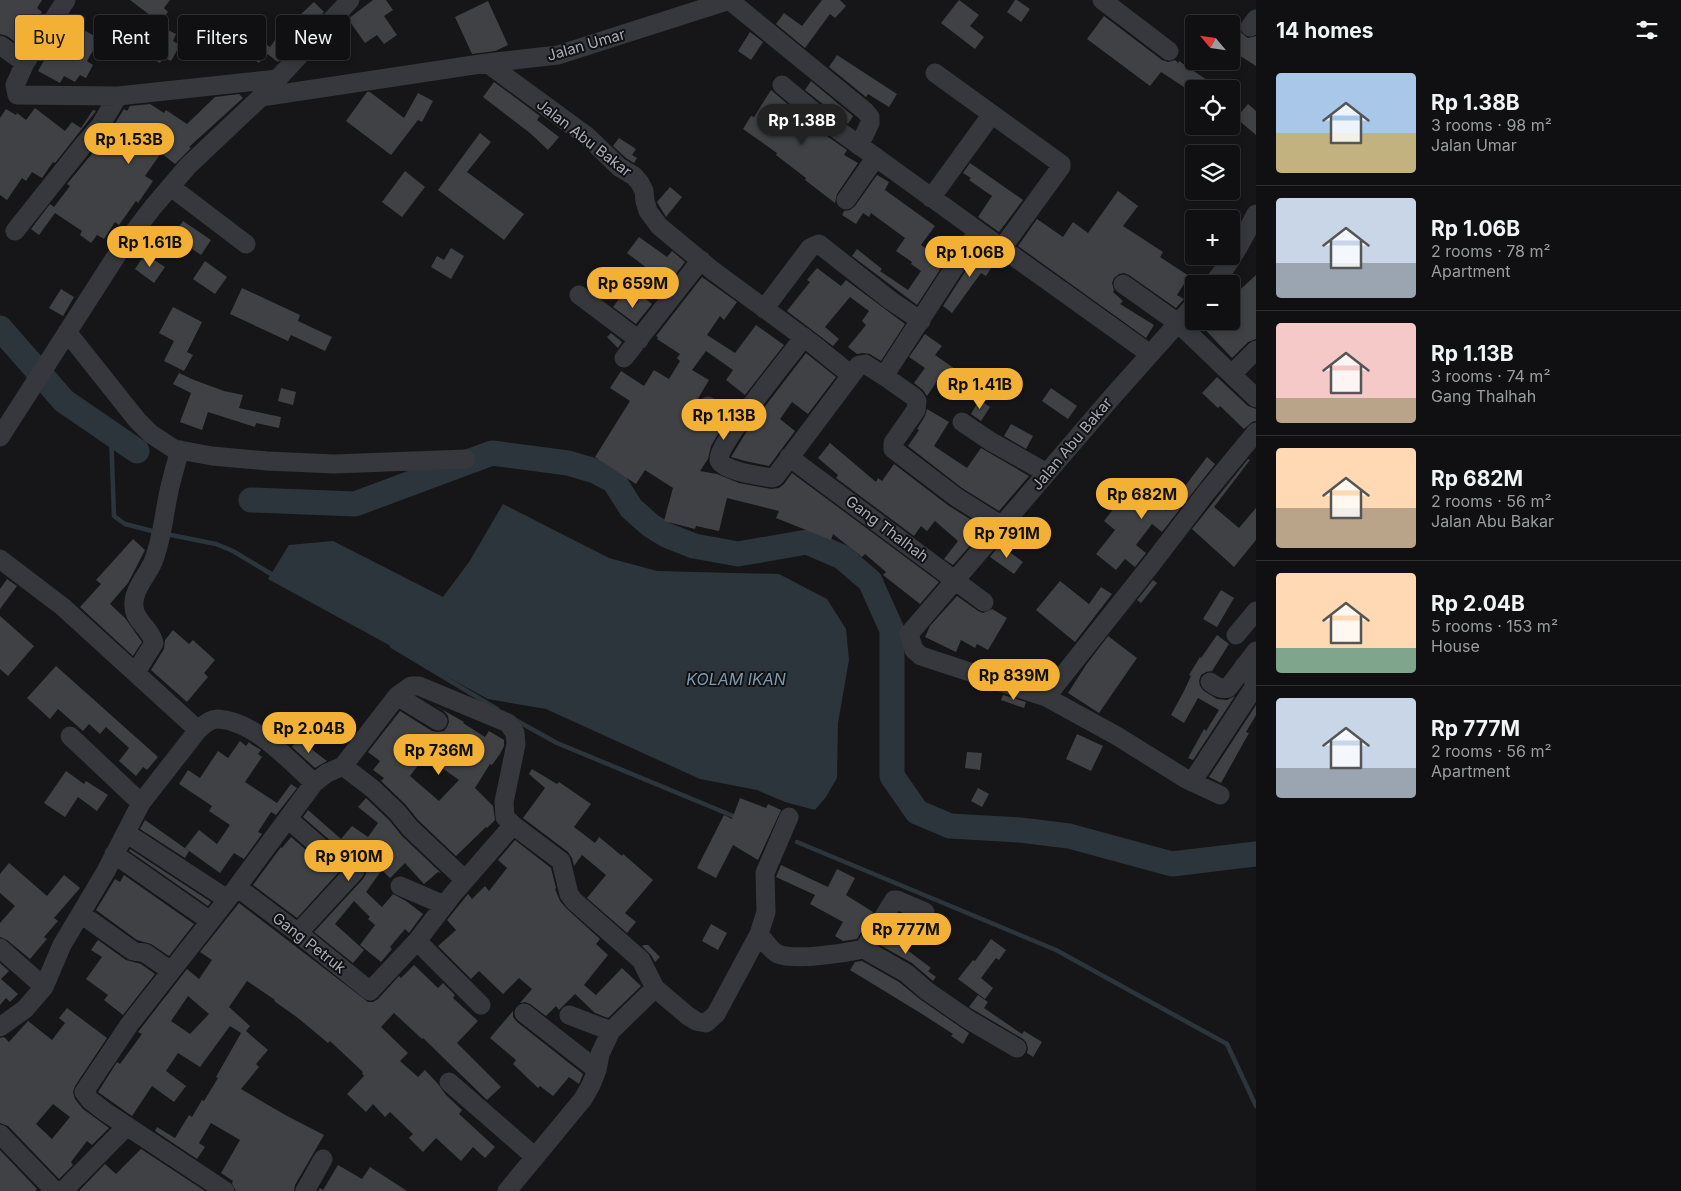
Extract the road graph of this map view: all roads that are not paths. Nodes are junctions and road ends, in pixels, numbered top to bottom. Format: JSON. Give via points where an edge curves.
{"nodes":[{"id":1,"x":66,"y":0,"type":"edge"},
{"id":2,"x":350,"y":0,"type":"edge"},
{"id":3,"x":729,"y":0,"type":"edge"},
{"id":4,"x":1102,"y":0,"type":"edge"},
{"id":5,"x":0,"y":45,"type":"edge"},
{"id":6,"x":1169,"y":51,"type":"dead end"},
{"id":7,"x":25,"y":63,"type":"junction"},
{"id":8,"x":486,"y":63,"type":"junction"},
{"id":9,"x":935,"y":73,"type":"dead end"},
{"id":10,"x":277,"y":78,"type":"junction"},
{"id":11,"x":782,"y":86,"type":"dead end"},
{"id":12,"x":8,"y":95,"type":"edge"},
{"id":13,"x":118,"y":96,"type":"junction"},
{"id":14,"x":260,"y":97,"type":"junction"},
{"id":15,"x":992,"y":114,"type":"junction"},
{"id":16,"x":859,"y":146,"type":"junction"},
{"id":17,"x":876,"y":157,"type":"junction"},
{"id":18,"x":171,"y":187,"type":"junction"},
{"id":19,"x":931,"y":198,"type":"junction"},
{"id":20,"x":846,"y":200,"type":"dead end"},
{"id":21,"x":1256,"y":214,"type":"edge"},
{"id":22,"x":15,"y":231,"type":"dead end"},
{"id":23,"x":978,"y":231,"type":"junction"},
{"id":24,"x":246,"y":244,"type":"dead end"},
{"id":25,"x":1002,"y":248,"type":"junction"},
{"id":26,"x":701,"y":260,"type":"junction"},
{"id":27,"x":1221,"y":275,"type":"edge"},
{"id":28,"x":1123,"y":284,"type":"dead end"},
{"id":29,"x":579,"y":295,"type":"dead end"},
{"id":30,"x":764,"y":309,"type":"junction"},
{"id":31,"x":1185,"y":315,"type":"edge"},
{"id":32,"x":921,"y":321,"type":"junction"},
{"id":33,"x":1178,"y":323,"type":"junction"},
{"id":34,"x":67,"y":332,"type":"junction"},
{"id":35,"x":804,"y":337,"type":"junction"},
{"id":36,"x":639,"y":340,"type":"junction"},
{"id":37,"x":1256,"y":350,"type":"edge"},
{"id":38,"x":1150,"y":354,"type":"junction"},
{"id":39,"x":624,"y":358,"type":"dead end"},
{"id":40,"x":1232,"y":374,"type":"junction"},
{"id":41,"x":851,"y":375,"type":"junction"},
{"id":42,"x":884,"y":376,"type":"junction"},
{"id":43,"x":1256,"y":398,"type":"edge"},
{"id":44,"x":708,"y":406,"type":"dead end"},
{"id":45,"x":962,"y":422,"type":"dead end"},
{"id":46,"x":737,"y":426,"type":"junction"},
{"id":47,"x":1256,"y":432,"type":"edge"},
{"id":48,"x":0,"y":437,"type":"edge"},
{"id":49,"x":180,"y":450,"type":"junction"},
{"id":50,"x":789,"y":457,"type":"junction"},
{"id":51,"x":466,"y":459,"type":"dead end"},
{"id":52,"x":1047,"y":473,"type":"junction"},
{"id":53,"x":1002,"y":526,"type":"junction"},
{"id":54,"x":0,"y":559,"type":"edge"},
{"id":55,"x":956,"y":581,"type":"junction"},
{"id":56,"x":984,"y":602,"type":"dead end"},
{"id":57,"x":1256,"y":611,"type":"edge"},
{"id":58,"x":1236,"y":635,"type":"dead end"},
{"id":59,"x":1256,"y":651,"type":"edge"},
{"id":60,"x":1244,"y":666,"type":"junction"},
{"id":61,"x":136,"y":672,"type":"junction"},
{"id":62,"x":1210,"y":682,"type":"dead end"},
{"id":63,"x":397,"y":696,"type":"junction"},
{"id":64,"x":1046,"y":697,"type":"junction"},
{"id":65,"x":438,"y":720,"type":"dead end"},
{"id":66,"x":198,"y":730,"type":"junction"},
{"id":67,"x":70,"y":736,"type":"dead end"},
{"id":68,"x":343,"y":766,"type":"junction"},
{"id":69,"x":1192,"y":782,"type":"junction"},
{"id":70,"x":314,"y":783,"type":"junction"},
{"id":71,"x":1220,"y":796,"type":"dead end"},
{"id":72,"x":141,"y":803,"type":"junction"},
{"id":73,"x":789,"y":817,"type":"dead end"},
{"id":74,"x":288,"y":819,"type":"junction"},
{"id":75,"x":513,"y":825,"type":"junction"},
{"id":76,"x":126,"y":832,"type":"junction"},
{"id":77,"x":326,"y":852,"type":"dead end"},
{"id":78,"x":114,"y":854,"type":"junction"},
{"id":79,"x":355,"y":871,"type":"dead end"},
{"id":80,"x":465,"y":880,"type":"junction"},
{"id":81,"x":400,"y":886,"type":"dead end"},
{"id":82,"x":232,"y":893,"type":"junction"},
{"id":83,"x":444,"y":905,"type":"junction"},
{"id":84,"x":925,"y":912,"type":"dead end"},
{"id":85,"x":81,"y":914,"type":"junction"},
{"id":86,"x":210,"y":921,"type":"junction"},
{"id":87,"x":298,"y":933,"type":"junction"},
{"id":88,"x":759,"y":934,"type":"junction"},
{"id":89,"x":417,"y":941,"type":"junction"},
{"id":90,"x":0,"y":948,"type":"edge"},
{"id":91,"x":864,"y":949,"type":"junction"},
{"id":92,"x":171,"y":971,"type":"junction"},
{"id":93,"x":44,"y":987,"type":"junction"},
{"id":94,"x":655,"y":988,"type":"junction"},
{"id":95,"x":480,"y":1005,"type":"dead end"},
{"id":96,"x":524,"y":1013,"type":"dead end"},
{"id":97,"x":568,"y":1015,"type":"dead end"},
{"id":98,"x":0,"y":1027,"type":"edge"},
{"id":99,"x":611,"y":1032,"type":"junction"},
{"id":100,"x":1016,"y":1048,"type":"dead end"},
{"id":101,"x":597,"y":1070,"type":"junction"},
{"id":102,"x":449,"y":1082,"type":"dead end"},
{"id":103,"x":126,"y":1126,"type":"junction"},
{"id":104,"x":0,"y":1134,"type":"edge"},
{"id":105,"x":535,"y":1157,"type":"junction"},
{"id":106,"x":323,"y":1159,"type":"dead end"},
{"id":107,"x":53,"y":1190,"type":"edge"},
{"id":108,"x":221,"y":1190,"type":"edge"},
{"id":109,"x":305,"y":1191,"type":"edge"},
{"id":110,"x":507,"y":1191,"type":"edge"}],
"edges":[{"from":1,"to":7,"type":"street"},
{"from":2,"to":10,"type":"street"},
{"from":3,"to":8,"type":"street","name":"Jalan Umar","via":[[558,55]]},
{"from":3,"to":16,"type":"street","name":"Jalan Umar","via":[[865,110],[870,123]]},
{"from":4,"to":6,"type":"street"},
{"from":5,"to":7,"type":"street"},
{"from":7,"to":12,"type":"street"},
{"from":8,"to":14,"type":"street","name":"Jalan Umar"},
{"from":8,"to":26,"type":"street","name":"Jalan Abu Bakar","via":[[588,137],[619,168],[634,176],[644,191],[648,211],[659,226]]},
{"from":9,"to":15,"type":"street"},
{"from":10,"to":13,"type":"street"},
{"from":10,"to":14,"type":"street"},
{"from":11,"to":16,"type":"street"},
{"from":12,"to":13,"type":"street"},
{"from":13,"to":22,"type":"street","via":[[100,126]]},
{"from":14,"to":18,"type":"street","via":[[188,166]]},
{"from":15,"to":19,"type":"street"},
{"from":15,"to":25,"type":"street","via":[[1061,164]]},
{"from":16,"to":17,"type":"street"},
{"from":17,"to":19,"type":"street"},
{"from":17,"to":20,"type":"street"},
{"from":18,"to":24,"type":"street"},
{"from":18,"to":34,"type":"street","via":[[120,250]]},
{"from":19,"to":23,"type":"street"},
{"from":21,"to":27,"type":"street"},
{"from":23,"to":25,"type":"street"},
{"from":23,"to":32,"type":"street"},
{"from":25,"to":38,"type":"street"},
{"from":26,"to":30,"type":"street","name":"Jalan Abu Bakar"},
{"from":26,"to":36,"type":"street"},
{"from":28,"to":33,"type":"street"},
{"from":29,"to":36,"type":"street"},
{"from":30,"to":32,"type":"street","via":[[810,248],[819,244]]},
{"from":30,"to":35,"type":"street","name":"Jalan Abu Bakar"},
{"from":31,"to":33,"type":"street","name":"Jalan Abu Bakar"},
{"from":32,"to":42,"type":"street"},
{"from":33,"to":38,"type":"street","name":"Jalan Abu Bakar"},
{"from":33,"to":40,"type":"street"},
{"from":34,"to":48,"type":"street"},
{"from":34,"to":49,"type":"street","via":[[144,427]]},
{"from":35,"to":41,"type":"street","name":"Jalan Abu Bakar"},
{"from":35,"to":46,"type":"street"},
{"from":36,"to":39,"type":"street"},
{"from":37,"to":40,"type":"street"},
{"from":38,"to":52,"type":"street","name":"Jalan Abu Bakar"},
{"from":40,"to":43,"type":"street"},
{"from":41,"to":42,"type":"street","via":[[859,365],[865,364]]},
{"from":41,"to":50,"type":"street"},
{"from":42,"to":53,"type":"street","via":[[917,401],[916,410],[893,443],[893,449],[956,497]]},
{"from":44,"to":46,"type":"street"},
{"from":45,"to":52,"type":"street"},
{"from":46,"to":50,"type":"street","via":[[719,453],[721,464],[742,473],[772,478]]},
{"from":47,"to":64,"type":"street"},
{"from":49,"to":51,"type":"street","via":[[267,461],[325,463]]},
{"from":49,"to":61,"type":"street","via":[[153,562],[134,596],[135,615],[154,643]]},
{"from":50,"to":55,"type":"street","name":"Gang Thalhah"},
{"from":52,"to":53,"type":"street","name":"Jalan Abu Bakar"},
{"from":53,"to":55,"type":"street","name":"Jalan Abu Bakar"},
{"from":54,"to":61,"type":"street","via":[[62,607]]},
{"from":55,"to":56,"type":"street","name":"Gang Thalhah"},
{"from":55,"to":64,"type":"street","name":"Jalan Abu Bakar","via":[[909,634],[914,650],[921,656]]},
{"from":57,"to":58,"type":"street"},
{"from":59,"to":60,"type":"street"},
{"from":60,"to":62,"type":"street","via":[[1228,688],[1220,688]]},
{"from":60,"to":69,"type":"street","via":[[1256,680],[1254,689]]},
{"from":61,"to":66,"type":"street"},
{"from":63,"to":65,"type":"street"},
{"from":63,"to":68,"type":"street"},
{"from":63,"to":75,"type":"street","via":[[411,686],[419,686],[508,723],[515,733],[516,744],[504,802],[505,817]]},
{"from":64,"to":69,"type":"street"},
{"from":66,"to":70,"type":"street","via":[[205,723],[217,719],[238,724],[278,750]]},
{"from":66,"to":72,"type":"street"},
{"from":67,"to":72,"type":"street"},
{"from":68,"to":70,"type":"street"},
{"from":68,"to":80,"type":"street","via":[[373,789]]},
{"from":69,"to":71,"type":"street"},
{"from":70,"to":74,"type":"street"},
{"from":72,"to":76,"type":"street"},
{"from":73,"to":88,"type":"street","via":[[765,872],[766,912]]},
{"from":74,"to":77,"type":"street"},
{"from":74,"to":82,"type":"street"},
{"from":75,"to":80,"type":"street","name":"Gang Petruk"},
{"from":75,"to":94,"type":"street","via":[[561,861],[569,894],[574,901],[641,960]]},
{"from":76,"to":78,"type":"street"},
{"from":76,"to":82,"type":"street","name":"Gang Petruk"},
{"from":78,"to":85,"type":"street"},
{"from":78,"to":86,"type":"street"},
{"from":79,"to":87,"type":"street"},
{"from":80,"to":83,"type":"street","name":"Gang Petruk"},
{"from":81,"to":83,"type":"street"},
{"from":82,"to":86,"type":"street"},
{"from":82,"to":87,"type":"street","name":"Gang Petruk"},
{"from":83,"to":89,"type":"street","name":"Gang Petruk"},
{"from":84,"to":91,"type":"street","via":[[894,900]]},
{"from":85,"to":92,"type":"street","via":[[134,951],[145,953]]},
{"from":85,"to":93,"type":"street"},
{"from":86,"to":92,"type":"street"},
{"from":87,"to":89,"type":"street","name":"Gang Petruk","via":[[370,991]]},
{"from":88,"to":91,"type":"street","via":[[776,954],[830,955]]},
{"from":88,"to":94,"type":"street","via":[[716,1014],[706,1023],[688,1016]]},
{"from":89,"to":95,"type":"street"},
{"from":90,"to":93,"type":"street"},
{"from":91,"to":100,"type":"street","via":[[906,973],[969,1020]]},
{"from":92,"to":103,"type":"street","via":[[84,1092]]},
{"from":93,"to":98,"type":"street","via":[[25,1008]]},
{"from":94,"to":99,"type":"street"},
{"from":96,"to":101,"type":"street"},
{"from":97,"to":99,"type":"street"},
{"from":99,"to":101,"type":"street","via":[[600,1054]]},
{"from":101,"to":105,"type":"street","via":[[583,1098]]},
{"from":102,"to":105,"type":"street"},
{"from":103,"to":107,"type":"street"},
{"from":103,"to":108,"type":"street"},
{"from":104,"to":107,"type":"street"},
{"from":105,"to":110,"type":"street"},
{"from":106,"to":109,"type":"street"}]}
